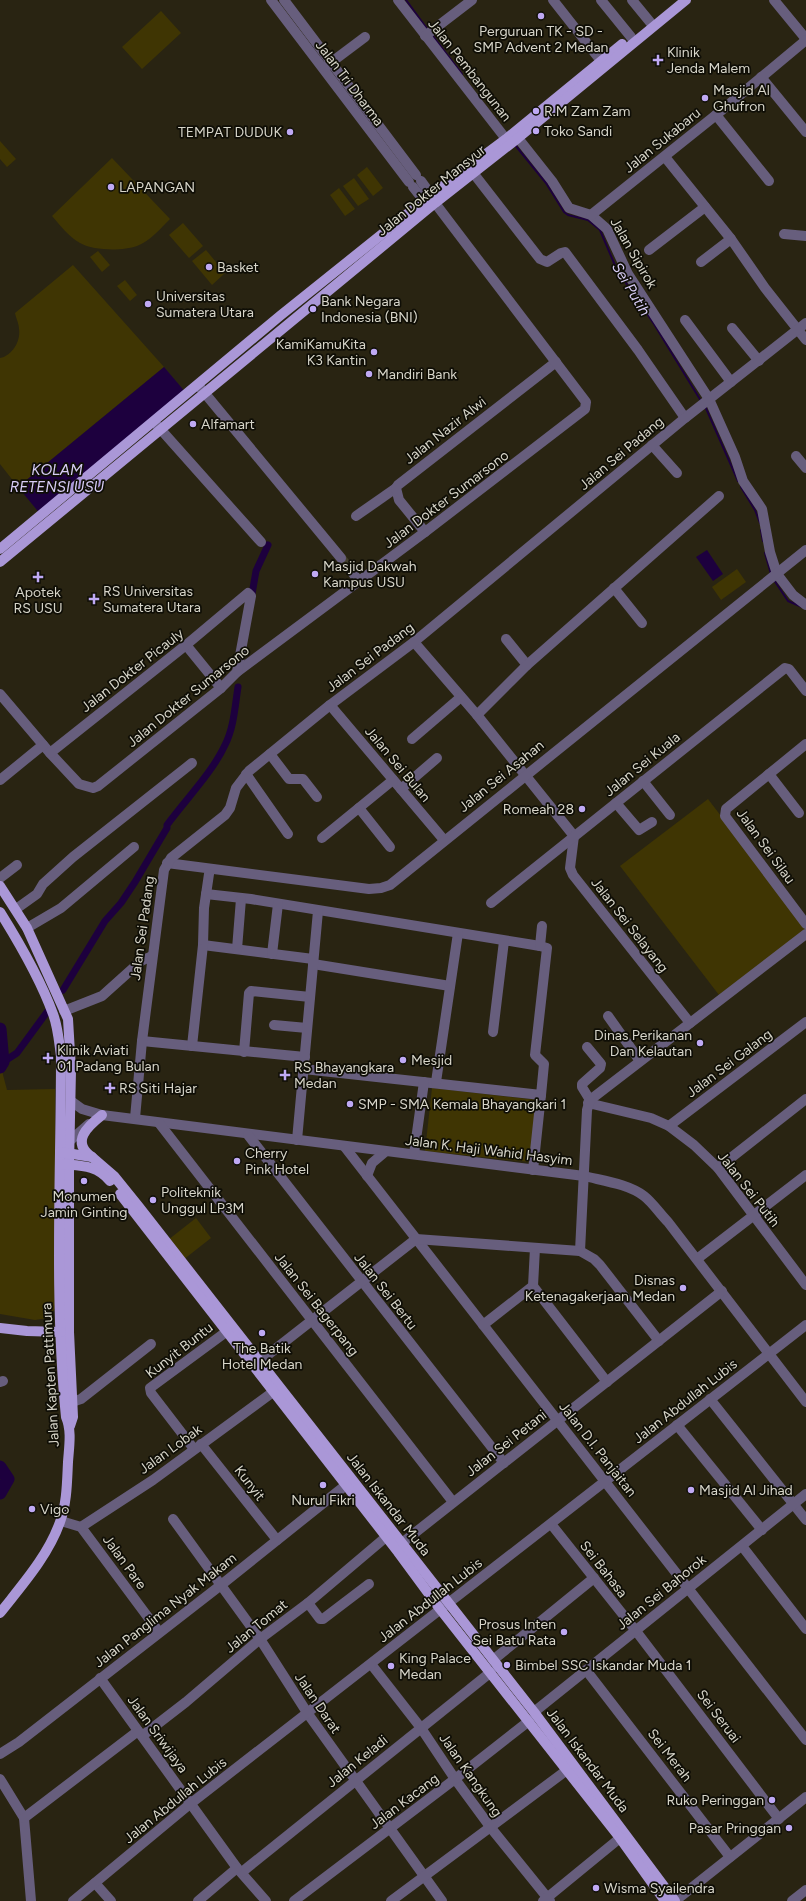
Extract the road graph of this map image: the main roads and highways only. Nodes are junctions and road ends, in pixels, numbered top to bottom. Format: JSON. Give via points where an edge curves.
{"nodes":[{"id":1,"x":676,"y":0,"type":"edge"},
{"id":2,"x":686,"y":0,"type":"edge"},
{"id":3,"x":511,"y":139,"type":"junction"},
{"id":4,"x":430,"y":200,"type":"junction"},
{"id":5,"x":0,"y":549,"type":"edge"},
{"id":6,"x":0,"y":562,"type":"edge"},
{"id":7,"x":0,"y":886,"type":"edge"},
{"id":8,"x":0,"y":912,"type":"edge"},
{"id":9,"x":27,"y":928,"type":"junction"},
{"id":10,"x":15,"y":935,"type":"junction"},
{"id":11,"x":102,"y":1115,"type":"road end"},
{"id":12,"x":63,"y":1151,"type":"junction"},
{"id":13,"x":92,"y":1157,"type":"junction"},
{"id":14,"x":64,"y":1165,"type":"junction"},
{"id":15,"x":212,"y":1307,"type":"junction"},
{"id":16,"x":0,"y":1328,"type":"edge"},
{"id":17,"x":61,"y":1332,"type":"junction"},
{"id":18,"x":71,"y":1422,"type":"junction"},
{"id":19,"x":349,"y":1482,"type":"junction"},
{"id":20,"x":444,"y":1606,"type":"junction"},
{"id":21,"x":0,"y":1613,"type":"edge"},
{"id":22,"x":530,"y":1717,"type":"junction"},
{"id":23,"x":623,"y":1835,"type":"junction"},
{"id":24,"x":664,"y":1901,"type":"edge"},
{"id":25,"x":675,"y":1901,"type":"edge"}],
"edges":[{"from":1,"to":3,"type":"main road","name":"Jalan Dokter Mansyur"},
{"from":2,"to":3,"type":"main road","name":"Jalan Dokter Mansyur"},
{"from":3,"to":4,"type":"main road","name":"Jalan Dokter Mansyur"},
{"from":3,"to":4,"type":"main road","name":"Jalan Dokter Mansyur","via":[[474,174]]},
{"from":4,"to":5,"type":"main road","name":"Jalan Dokter Mansyur","via":[[198,385]]},
{"from":4,"to":6,"type":"main road","name":"Jalan Dokter Mansyur","via":[[205,394]]},
{"from":7,"to":9,"type":"main road"},
{"from":8,"to":10,"type":"main road"},
{"from":9,"to":10,"type":"main road"},
{"from":9,"to":12,"type":"main road","via":[[68,1020],[70,1141]]},
{"from":10,"to":12,"type":"main road","via":[[53,1014],[58,1033],[61,1056]]},
{"from":11,"to":13,"type":"main road","via":[[85,1130],[82,1139],[84,1149]]},
{"from":12,"to":13,"type":"main road","name":"Jalan Iskandar Muda"},
{"from":12,"to":14,"type":"main road"},
{"from":13,"to":15,"type":"main road","name":"Jalan Iskandar Muda","via":[[114,1176]]},
{"from":14,"to":15,"type":"main road","name":"Jalan Iskandar Muda","via":[[94,1168],[107,1178]]},
{"from":14,"to":17,"type":"main road","name":"Jalan Kapten Pattimura","via":[[58,1249]]},
{"from":14,"to":18,"type":"main road","name":"Jalan Kapten Pattimura"},
{"from":15,"to":19,"type":"main road","name":"Jalan Iskandar Muda","via":[[260,1361]]},
{"from":15,"to":19,"type":"main road","name":"Jalan Iskandar Muda","via":[[226,1332]]},
{"from":16,"to":17,"type":"main road"},
{"from":17,"to":18,"type":"main road","name":"Jalan Kapten Pattimura","via":[[66,1417]]},
{"from":18,"to":21,"type":"main road","name":"Jalan Kapten Pattimura","via":[[67,1487],[61,1521],[42,1558]]},
{"from":19,"to":20,"type":"main road","name":"Jalan Iskandar Muda","via":[[386,1537]]},
{"from":19,"to":20,"type":"main road","name":"Jalan Iskandar Muda","via":[[402,1543]]},
{"from":20,"to":22,"type":"main road","name":"Jalan Iskandar Muda"},
{"from":22,"to":23,"type":"main road","name":"Jalan Iskandar Muda"},
{"from":22,"to":23,"type":"main road","name":"Jalan Iskandar Muda","via":[[567,1770]]},
{"from":23,"to":24,"type":"main road","name":"Jalan Iskandar Muda"},
{"from":23,"to":25,"type":"main road","name":"Jalan Iskandar Muda"}]}
